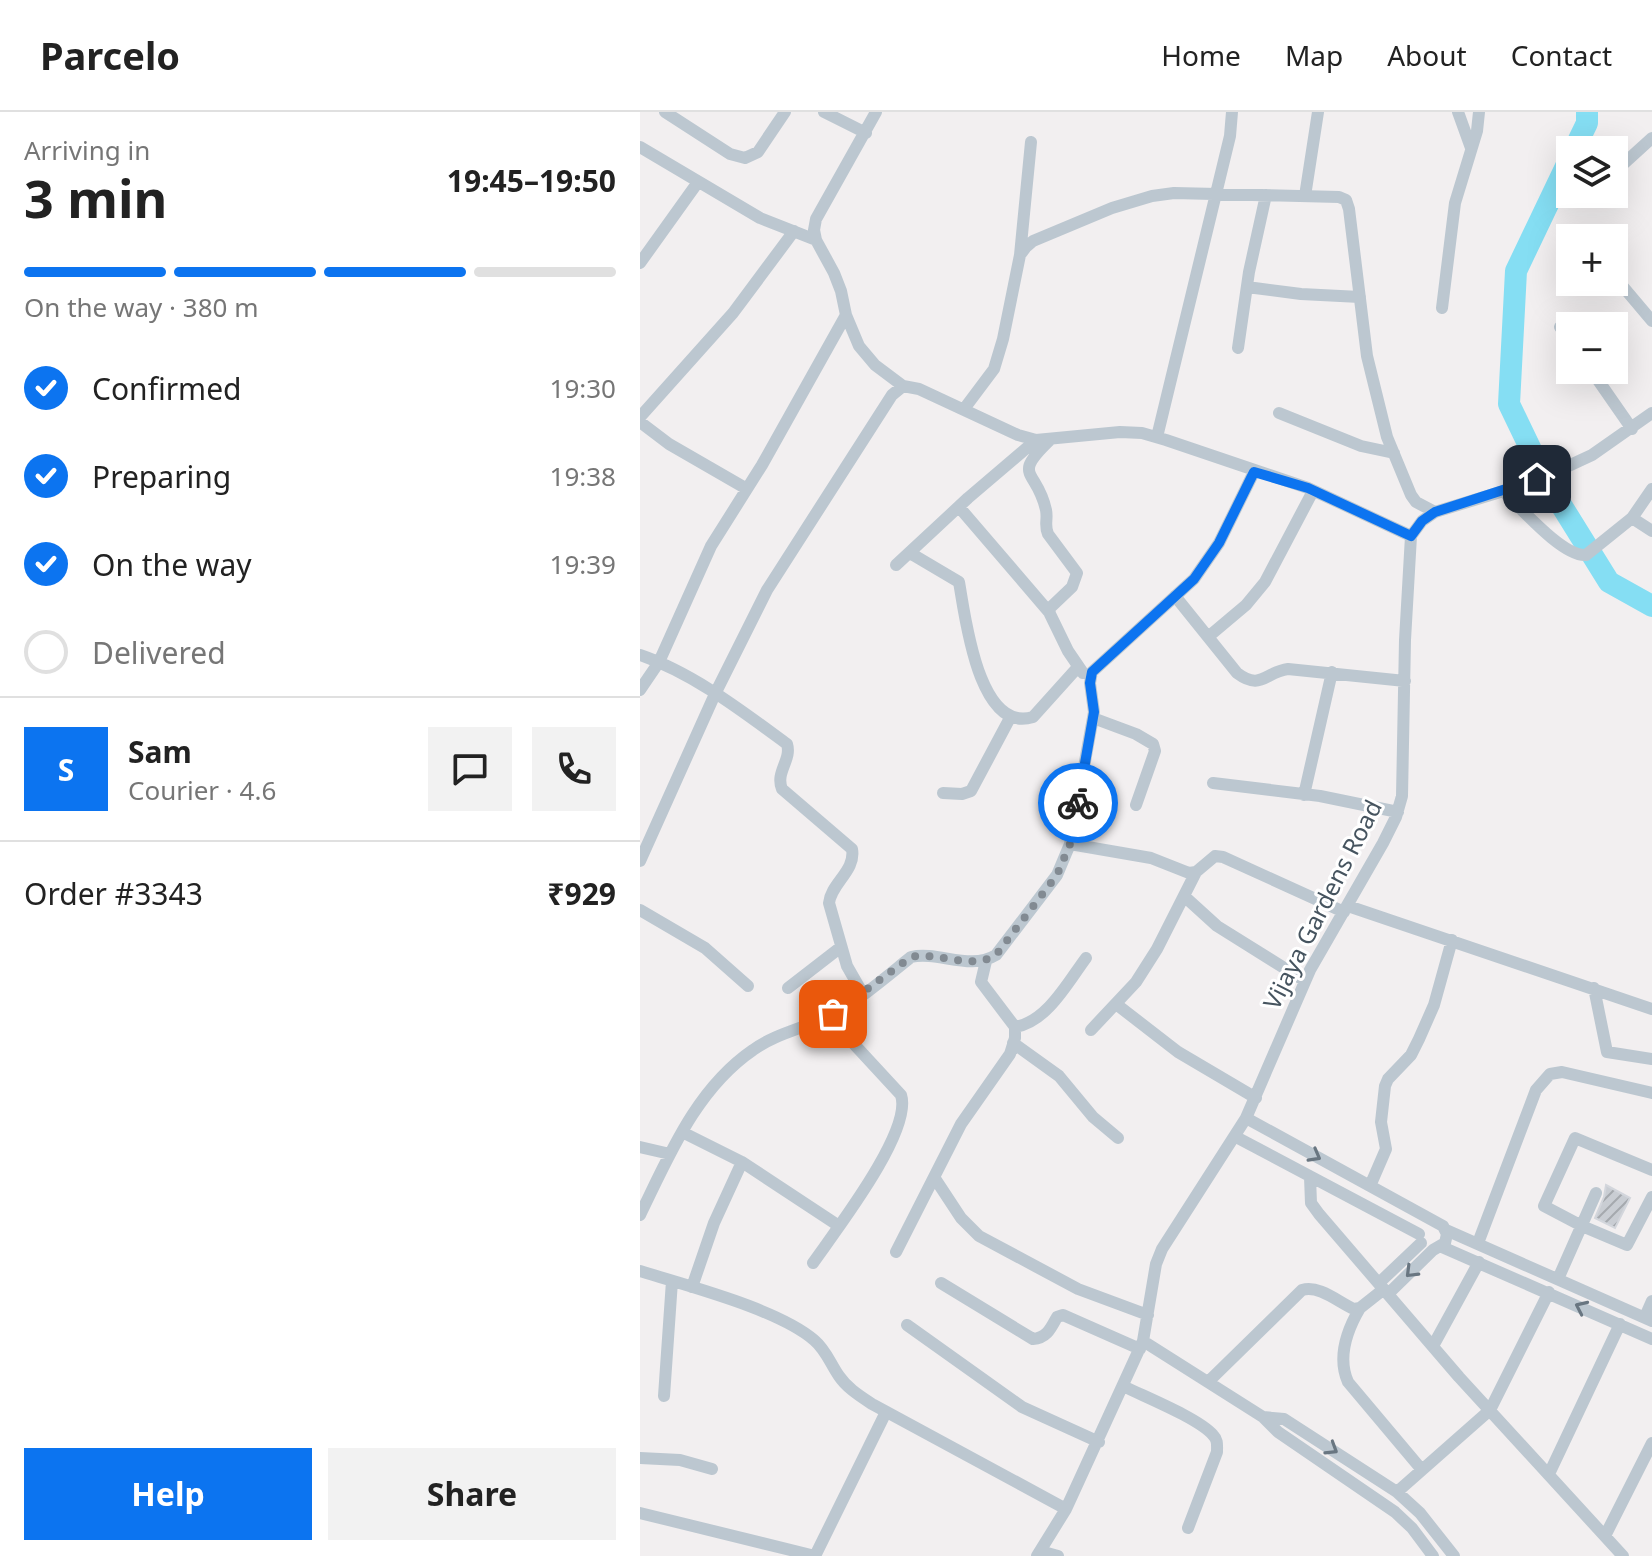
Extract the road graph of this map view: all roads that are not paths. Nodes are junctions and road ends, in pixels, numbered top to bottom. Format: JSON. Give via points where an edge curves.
{"nodes":[{"id":1,"x":665,"y":112,"type":"edge"},
{"id":2,"x":785,"y":112,"type":"edge"},
{"id":3,"x":824,"y":112,"type":"edge"},
{"id":4,"x":876,"y":112,"type":"edge"},
{"id":5,"x":1232,"y":112,"type":"edge"},
{"id":6,"x":1318,"y":112,"type":"edge"},
{"id":7,"x":1458,"y":112,"type":"edge"},
{"id":8,"x":1479,"y":112,"type":"edge"},
{"id":9,"x":866,"y":133,"type":"junction"},
{"id":10,"x":1652,"y":138,"type":"edge"},
{"id":11,"x":1031,"y":142,"type":"dead end"},
{"id":12,"x":640,"y":147,"type":"edge"},
{"id":13,"x":1470,"y":150,"type":"junction"},
{"id":14,"x":1628,"y":160,"type":"edge"},
{"id":15,"x":698,"y":182,"type":"junction"},
{"id":16,"x":1216,"y":193,"type":"junction"},
{"id":17,"x":1266,"y":195,"type":"junction"},
{"id":18,"x":1305,"y":196,"type":"junction"},
{"id":19,"x":794,"y":231,"type":"junction"},
{"id":20,"x":816,"y":240,"type":"junction"},
{"id":21,"x":1020,"y":255,"type":"junction"},
{"id":22,"x":640,"y":263,"type":"edge"},
{"id":23,"x":1247,"y":287,"type":"junction"},
{"id":24,"x":1628,"y":293,"type":"edge"},
{"id":25,"x":1360,"y":297,"type":"junction"},
{"id":26,"x":1442,"y":308,"type":"dead end"},
{"id":27,"x":846,"y":315,"type":"junction"},
{"id":28,"x":1652,"y":321,"type":"edge"},
{"id":29,"x":1238,"y":348,"type":"dead end"},
{"id":30,"x":1601,"y":384,"type":"edge"},
{"id":31,"x":903,"y":386,"type":"junction"},
{"id":32,"x":964,"y":409,"type":"junction"},
{"id":33,"x":1279,"y":413,"type":"dead end"},
{"id":34,"x":1652,"y":413,"type":"edge"},
{"id":35,"x":640,"y":420,"type":"edge"},
{"id":36,"x":1632,"y":429,"type":"junction"},
{"id":37,"x":1157,"y":437,"type":"junction"},
{"id":38,"x":1051,"y":439,"type":"junction"},
{"id":39,"x":1036,"y":440,"type":"junction"},
{"id":40,"x":1394,"y":453,"type":"junction"},
{"id":41,"x":1254,"y":472,"type":"junction"},
{"id":42,"x":747,"y":489,"type":"junction"},
{"id":43,"x":1652,"y":489,"type":"edge"},
{"id":44,"x":1506,"y":490,"type":"junction"},
{"id":45,"x":1313,"y":491,"type":"junction"},
{"id":46,"x":959,"y":507,"type":"junction"},
{"id":47,"x":1435,"y":512,"type":"junction"},
{"id":48,"x":1632,"y":518,"type":"junction"},
{"id":49,"x":1652,"y":531,"type":"edge"},
{"id":50,"x":1411,"y":536,"type":"junction"},
{"id":51,"x":910,"y":553,"type":"junction"},
{"id":52,"x":896,"y":565,"type":"dead end"},
{"id":53,"x":1175,"y":596,"type":"junction"},
{"id":54,"x":1049,"y":612,"type":"junction"},
{"id":55,"x":1208,"y":637,"type":"junction"},
{"id":56,"x":640,"y":655,"type":"edge"},
{"id":57,"x":659,"y":662,"type":"junction"},
{"id":58,"x":1078,"y":667,"type":"junction"},
{"id":59,"x":1332,"y":672,"type":"junction"},
{"id":60,"x":1405,"y":681,"type":"junction"},
{"id":61,"x":1090,"y":683,"type":"junction"},
{"id":62,"x":640,"y":690,"type":"edge"},
{"id":63,"x":715,"y":694,"type":"junction"},
{"id":64,"x":1011,"y":716,"type":"junction"},
{"id":65,"x":1093,"y":718,"type":"junction"},
{"id":66,"x":1213,"y":783,"type":"dead end"},
{"id":67,"x":943,"y":793,"type":"dead end"},
{"id":68,"x":1304,"y":795,"type":"junction"},
{"id":69,"x":1136,"y":805,"type":"dead end"},
{"id":70,"x":1398,"y":812,"type":"junction"},
{"id":71,"x":1070,"y":844,"type":"junction"},
{"id":72,"x":640,"y":861,"type":"edge"},
{"id":73,"x":1196,"y":872,"type":"junction"},
{"id":74,"x":1184,"y":896,"type":"junction"},
{"id":75,"x":1346,"y":909,"type":"junction"},
{"id":76,"x":640,"y":910,"type":"edge"},
{"id":77,"x":1452,"y":940,"type":"junction"},
{"id":78,"x":841,"y":947,"type":"junction"},
{"id":79,"x":1086,"y":958,"type":"dead end"},
{"id":80,"x":986,"y":961,"type":"junction"},
{"id":81,"x":1305,"y":981,"type":"junction"},
{"id":82,"x":748,"y":986,"type":"dead end"},
{"id":83,"x":788,"y":988,"type":"dead end"},
{"id":84,"x":1594,"y":988,"type":"junction"},
{"id":85,"x":863,"y":994,"type":"junction"},
{"id":86,"x":1116,"y":1004,"type":"junction"},
{"id":87,"x":1652,"y":1009,"type":"edge"},
{"id":88,"x":828,"y":1016,"type":"junction"},
{"id":89,"x":1015,"y":1027,"type":"junction"},
{"id":90,"x":1091,"y":1030,"type":"dead end"},
{"id":91,"x":1013,"y":1043,"type":"junction"},
{"id":92,"x":1652,"y":1059,"type":"edge"},
{"id":93,"x":1652,"y":1093,"type":"edge"},
{"id":94,"x":1256,"y":1098,"type":"junction"},
{"id":95,"x":1246,"y":1118,"type":"junction"},
{"id":96,"x":682,"y":1132,"type":"junction"},
{"id":97,"x":1236,"y":1137,"type":"junction"},
{"id":98,"x":1118,"y":1138,"type":"dead end"},
{"id":99,"x":640,"y":1147,"type":"edge"},
{"id":100,"x":670,"y":1154,"type":"junction"},
{"id":101,"x":742,"y":1162,"type":"junction"},
{"id":102,"x":1652,"y":1170,"type":"edge"},
{"id":103,"x":934,"y":1177,"type":"junction"},
{"id":104,"x":1310,"y":1177,"type":"junction"},
{"id":105,"x":1370,"y":1186,"type":"junction"},
{"id":106,"x":1596,"y":1193,"type":"dead end"},
{"id":107,"x":1652,"y":1197,"type":"edge"},
{"id":108,"x":640,"y":1215,"type":"edge"},
{"id":109,"x":839,"y":1226,"type":"junction"},
{"id":110,"x":1441,"y":1226,"type":"junction"},
{"id":111,"x":1582,"y":1226,"type":"junction"},
{"id":112,"x":1420,"y":1239,"type":"junction"},
{"id":113,"x":1478,"y":1243,"type":"junction"},
{"id":114,"x":1438,"y":1248,"type":"junction"},
{"id":115,"x":896,"y":1252,"type":"dead end"},
{"id":116,"x":1479,"y":1262,"type":"junction"},
{"id":117,"x":813,"y":1263,"type":"dead end"},
{"id":118,"x":640,"y":1271,"type":"edge"},
{"id":119,"x":1558,"y":1279,"type":"junction"},
{"id":120,"x":672,"y":1281,"type":"junction"},
{"id":121,"x":941,"y":1283,"type":"dead end"},
{"id":122,"x":692,"y":1287,"type":"junction"},
{"id":123,"x":1384,"y":1289,"type":"junction"},
{"id":124,"x":1549,"y":1292,"type":"junction"},
{"id":125,"x":1652,"y":1301,"type":"edge"},
{"id":126,"x":1360,"y":1308,"type":"junction"},
{"id":127,"x":1148,"y":1315,"type":"junction"},
{"id":128,"x":1648,"y":1319,"type":"edge"},
{"id":129,"x":1620,"y":1324,"type":"junction"},
{"id":130,"x":907,"y":1325,"type":"dead end"},
{"id":131,"x":1652,"y":1339,"type":"edge"},
{"id":132,"x":1142,"y":1345,"type":"junction"},
{"id":133,"x":1433,"y":1346,"type":"junction"},
{"id":134,"x":1208,"y":1382,"type":"junction"},
{"id":135,"x":1123,"y":1386,"type":"junction"},
{"id":136,"x":664,"y":1396,"type":"dead end"},
{"id":137,"x":1490,"y":1410,"type":"junction"},
{"id":138,"x":886,"y":1412,"type":"junction"},
{"id":139,"x":1263,"y":1417,"type":"junction"},
{"id":140,"x":1099,"y":1442,"type":"junction"},
{"id":141,"x":1652,"y":1443,"type":"edge"},
{"id":142,"x":640,"y":1458,"type":"edge"},
{"id":143,"x":712,"y":1469,"type":"dead end"},
{"id":144,"x":1422,"y":1470,"type":"junction"},
{"id":145,"x":1549,"y":1474,"type":"junction"},
{"id":146,"x":1397,"y":1492,"type":"junction"},
{"id":147,"x":1066,"y":1509,"type":"junction"},
{"id":148,"x":640,"y":1513,"type":"edge"},
{"id":149,"x":1188,"y":1528,"type":"dead end"},
{"id":150,"x":1605,"y":1536,"type":"junction"},
{"id":151,"x":1039,"y":1554,"type":"edge"},
{"id":152,"x":815,"y":1556,"type":"edge"},
{"id":153,"x":1058,"y":1556,"type":"edge"},
{"id":154,"x":1433,"y":1556,"type":"edge"},
{"id":155,"x":1454,"y":1556,"type":"edge"},
{"id":156,"x":1623,"y":1556,"type":"edge"}],
"edges":[{"from":1,"to":2,"type":"street","via":[[730,154],[745,158],[758,152]]},
{"from":3,"to":9,"type":"street"},
{"from":4,"to":9,"type":"street"},
{"from":5,"to":16,"type":"street"},
{"from":6,"to":18,"type":"street"},
{"from":7,"to":13,"type":"street"},
{"from":8,"to":13,"type":"street"},
{"from":9,"to":20,"type":"street","via":[[816,219]]},
{"from":10,"to":14,"type":"street"},
{"from":11,"to":21,"type":"street"},
{"from":12,"to":15,"type":"street"},
{"from":13,"to":26,"type":"street","via":[[1455,203]]},
{"from":15,"to":19,"type":"street"},
{"from":15,"to":22,"type":"street"},
{"from":16,"to":17,"type":"street"},
{"from":16,"to":21,"type":"street","via":[[1152,196],[1112,208],[1033,241]]},
{"from":16,"to":37,"type":"street"},
{"from":17,"to":18,"type":"street"},
{"from":17,"to":23,"type":"street"},
{"from":18,"to":25,"type":"street","via":[[1346,200]]},
{"from":19,"to":20,"type":"street"},
{"from":19,"to":35,"type":"street","via":[[733,313]]},
{"from":20,"to":27,"type":"street"},
{"from":21,"to":32,"type":"street","via":[[998,358]]},
{"from":23,"to":25,"type":"street"},
{"from":23,"to":29,"type":"street"},
{"from":24,"to":28,"type":"street"},
{"from":25,"to":40,"type":"street","via":[[1370,368]]},
{"from":27,"to":31,"type":"street","via":[[859,346]]},
{"from":27,"to":42,"type":"street"},
{"from":30,"to":36,"type":"street"},
{"from":31,"to":32,"type":"street"},
{"from":31,"to":63,"type":"street","via":[[892,395],[767,590]]},
{"from":32,"to":39,"type":"street"},
{"from":33,"to":40,"type":"street","via":[[1361,446]]},
{"from":34,"to":36,"type":"street"},
{"from":35,"to":42,"type":"street","via":[[669,444]]},
{"from":36,"to":44,"type":"street","via":[[1564,468]]},
{"from":37,"to":38,"type":"street","via":[[1120,432]]},
{"from":37,"to":41,"type":"street"},
{"from":38,"to":39,"type":"street"},
{"from":38,"to":54,"type":"street","via":[[1031,458],[1029,471],[1046,509],[1048,534],[1077,580]]},
{"from":39,"to":46,"type":"street"},
{"from":40,"to":47,"type":"street","via":[[1411,495]]},
{"from":41,"to":45,"type":"street"},
{"from":41,"to":53,"type":"street","via":[[1219,543]]},
{"from":42,"to":57,"type":"street","via":[[711,546]]},
{"from":43,"to":48,"type":"street"},
{"from":44,"to":47,"type":"street"},
{"from":44,"to":48,"type":"street","via":[[1574,554],[1586,555]]},
{"from":45,"to":50,"type":"street"},
{"from":45,"to":55,"type":"street","via":[[1265,582]]},
{"from":46,"to":51,"type":"street"},
{"from":46,"to":54,"type":"street"},
{"from":47,"to":50,"type":"street"},
{"from":48,"to":49,"type":"street"},
{"from":50,"to":60,"type":"street","name":"Vijaya Gardens Road"},
{"from":51,"to":52,"type":"street"},
{"from":51,"to":64,"type":"street","via":[[959,582],[979,674],[998,706]]},
{"from":53,"to":55,"type":"street"},
{"from":53,"to":61,"type":"street","via":[[1092,672]]},
{"from":54,"to":58,"type":"street"},
{"from":55,"to":59,"type":"street","via":[[1237,673],[1253,682],[1278,670]]},
{"from":56,"to":57,"type":"street"},
{"from":57,"to":62,"type":"street"},
{"from":57,"to":63,"type":"street"},
{"from":58,"to":61,"type":"street"},
{"from":58,"to":64,"type":"street","via":[[1033,717]]},
{"from":59,"to":60,"type":"street"},
{"from":59,"to":68,"type":"street"},
{"from":60,"to":70,"type":"street","name":"Vijaya Gardens Road"},
{"from":61,"to":65,"type":"street"},
{"from":63,"to":72,"type":"street"},
{"from":63,"to":78,"type":"street","via":[[787,744],[782,789],[852,849],[852,862],[830,896]]},
{"from":64,"to":67,"type":"street","via":[[971,791]]},
{"from":65,"to":69,"type":"street","via":[[1153,744]]},
{"from":65,"to":71,"type":"street"},
{"from":66,"to":68,"type":"street"},
{"from":68,"to":70,"type":"street"},
{"from":70,"to":75,"type":"street","name":"Vijaya Gardens Road"},
{"from":71,"to":73,"type":"street"},
{"from":71,"to":80,"type":"street","via":[[1057,875]]},
{"from":73,"to":74,"type":"street"},
{"from":73,"to":75,"type":"street","via":[[1209,859],[1223,857]]},
{"from":74,"to":81,"type":"street","via":[[1217,926]]},
{"from":74,"to":86,"type":"street","via":[[1157,949]]},
{"from":75,"to":77,"type":"street"},
{"from":75,"to":81,"type":"street","name":"Vijaya Gardens Road"},
{"from":76,"to":82,"type":"street","via":[[705,948]]},
{"from":77,"to":84,"type":"street"},
{"from":77,"to":105,"type":"street","via":[[1424,1028],[1411,1055],[1385,1086],[1381,1122],[1386,1149]]},
{"from":78,"to":83,"type":"street"},
{"from":78,"to":85,"type":"street"},
{"from":79,"to":89,"type":"street","via":[[1041,1014]]},
{"from":80,"to":85,"type":"street","via":[[911,957]]},
{"from":80,"to":89,"type":"street","via":[[981,982]]},
{"from":81,"to":94,"type":"street","name":"Vijaya Gardens Road"},
{"from":84,"to":87,"type":"street"},
{"from":84,"to":92,"type":"street","via":[[1607,1052]]},
{"from":85,"to":88,"type":"street"},
{"from":86,"to":90,"type":"street"},
{"from":86,"to":94,"type":"street","via":[[1178,1052]]},
{"from":88,"to":96,"type":"street","via":[[751,1050],[712,1088]]},
{"from":88,"to":109,"type":"street","via":[[901,1095],[904,1110],[888,1149]]},
{"from":89,"to":91,"type":"street"},
{"from":91,"to":98,"type":"street","via":[[1059,1076]]},
{"from":91,"to":103,"type":"street"},
{"from":93,"to":113,"type":"street","via":[[1562,1072],[1550,1074],[1536,1090]]},
{"from":94,"to":95,"type":"street","name":"Vijaya Gardens Road"},
{"from":95,"to":97,"type":"street","name":"Vijaya Gardens Road"},
{"from":95,"to":105,"type":"street","one_way":true},
{"from":96,"to":100,"type":"street"},
{"from":96,"to":101,"type":"street"},
{"from":97,"to":104,"type":"street"},
{"from":97,"to":127,"type":"street","name":"Vijaya Gardens Road","via":[[1162,1249]]},
{"from":99,"to":100,"type":"street"},
{"from":100,"to":108,"type":"street"},
{"from":101,"to":109,"type":"street"},
{"from":101,"to":122,"type":"street"},
{"from":102,"to":111,"type":"street","via":[[1575,1138],[1544,1206]]},
{"from":103,"to":115,"type":"street"},
{"from":103,"to":127,"type":"street","via":[[979,1236],[1078,1289]]},
{"from":104,"to":112,"type":"street"},
{"from":104,"to":123,"type":"street","via":[[1311,1203]]},
{"from":105,"to":110,"type":"street"},
{"from":106,"to":111,"type":"street"},
{"from":107,"to":111,"type":"street","via":[[1627,1245]]},
{"from":109,"to":117,"type":"street"},
{"from":110,"to":112,"type":"street","via":[[1422,1225]]},
{"from":110,"to":113,"type":"street"},
{"from":110,"to":114,"type":"street","via":[[1447,1239]]},
{"from":111,"to":119,"type":"street"},
{"from":112,"to":114,"type":"street"},
{"from":112,"to":123,"type":"street"},
{"from":113,"to":119,"type":"street"},
{"from":114,"to":116,"type":"street"},
{"from":114,"to":123,"type":"street","one_way":true},
{"from":116,"to":124,"type":"street"},
{"from":116,"to":133,"type":"street"},
{"from":118,"to":120,"type":"street"},
{"from":119,"to":128,"type":"street"},
{"from":120,"to":122,"type":"street"},
{"from":120,"to":136,"type":"street"},
{"from":121,"to":132,"type":"street","via":[[1033,1339],[1046,1335],[1063,1315]]},
{"from":122,"to":138,"type":"street","via":[[797,1328],[827,1353],[847,1386]]},
{"from":123,"to":126,"type":"street"},
{"from":123,"to":133,"type":"street"},
{"from":129,"to":124,"type":"street","one_way":true},
{"from":124,"to":137,"type":"street"},
{"from":125,"to":128,"type":"street"},
{"from":126,"to":134,"type":"street","via":[[1311,1288],[1302,1290]]},
{"from":126,"to":144,"type":"street","via":[[1349,1326],[1344,1372]]},
{"from":127,"to":132,"type":"street","name":"Vijaya Gardens Road"},
{"from":129,"to":131,"type":"street"},
{"from":129,"to":145,"type":"street"},
{"from":130,"to":140,"type":"street","via":[[1022,1407]]},
{"from":132,"to":134,"type":"street"},
{"from":132,"to":135,"type":"street","name":"Vijaya Gardens Road"},
{"from":133,"to":137,"type":"street"},
{"from":134,"to":139,"type":"street"},
{"from":135,"to":140,"type":"street","name":"Vijaya Gardens Road"},
{"from":135,"to":149,"type":"street","via":[[1214,1436],[1217,1452]]},
{"from":137,"to":144,"type":"street"},
{"from":137,"to":145,"type":"street"},
{"from":138,"to":147,"type":"street"},
{"from":138,"to":152,"type":"street"},
{"from":139,"to":146,"type":"street","one_way":true,"via":[[1284,1419]]},
{"from":139,"to":154,"type":"street","via":[[1395,1512]]},
{"from":140,"to":147,"type":"street","name":"Vijaya Gardens Road"},
{"from":141,"to":150,"type":"street"},
{"from":142,"to":143,"type":"street","via":[[680,1460]]},
{"from":144,"to":146,"type":"street"},
{"from":145,"to":150,"type":"street"},
{"from":146,"to":155,"type":"street"},
{"from":147,"to":151,"type":"street","name":"Vijaya Gardens Road"},
{"from":148,"to":152,"type":"street"},
{"from":150,"to":156,"type":"street"},
{"from":151,"to":153,"type":"street"}]}
